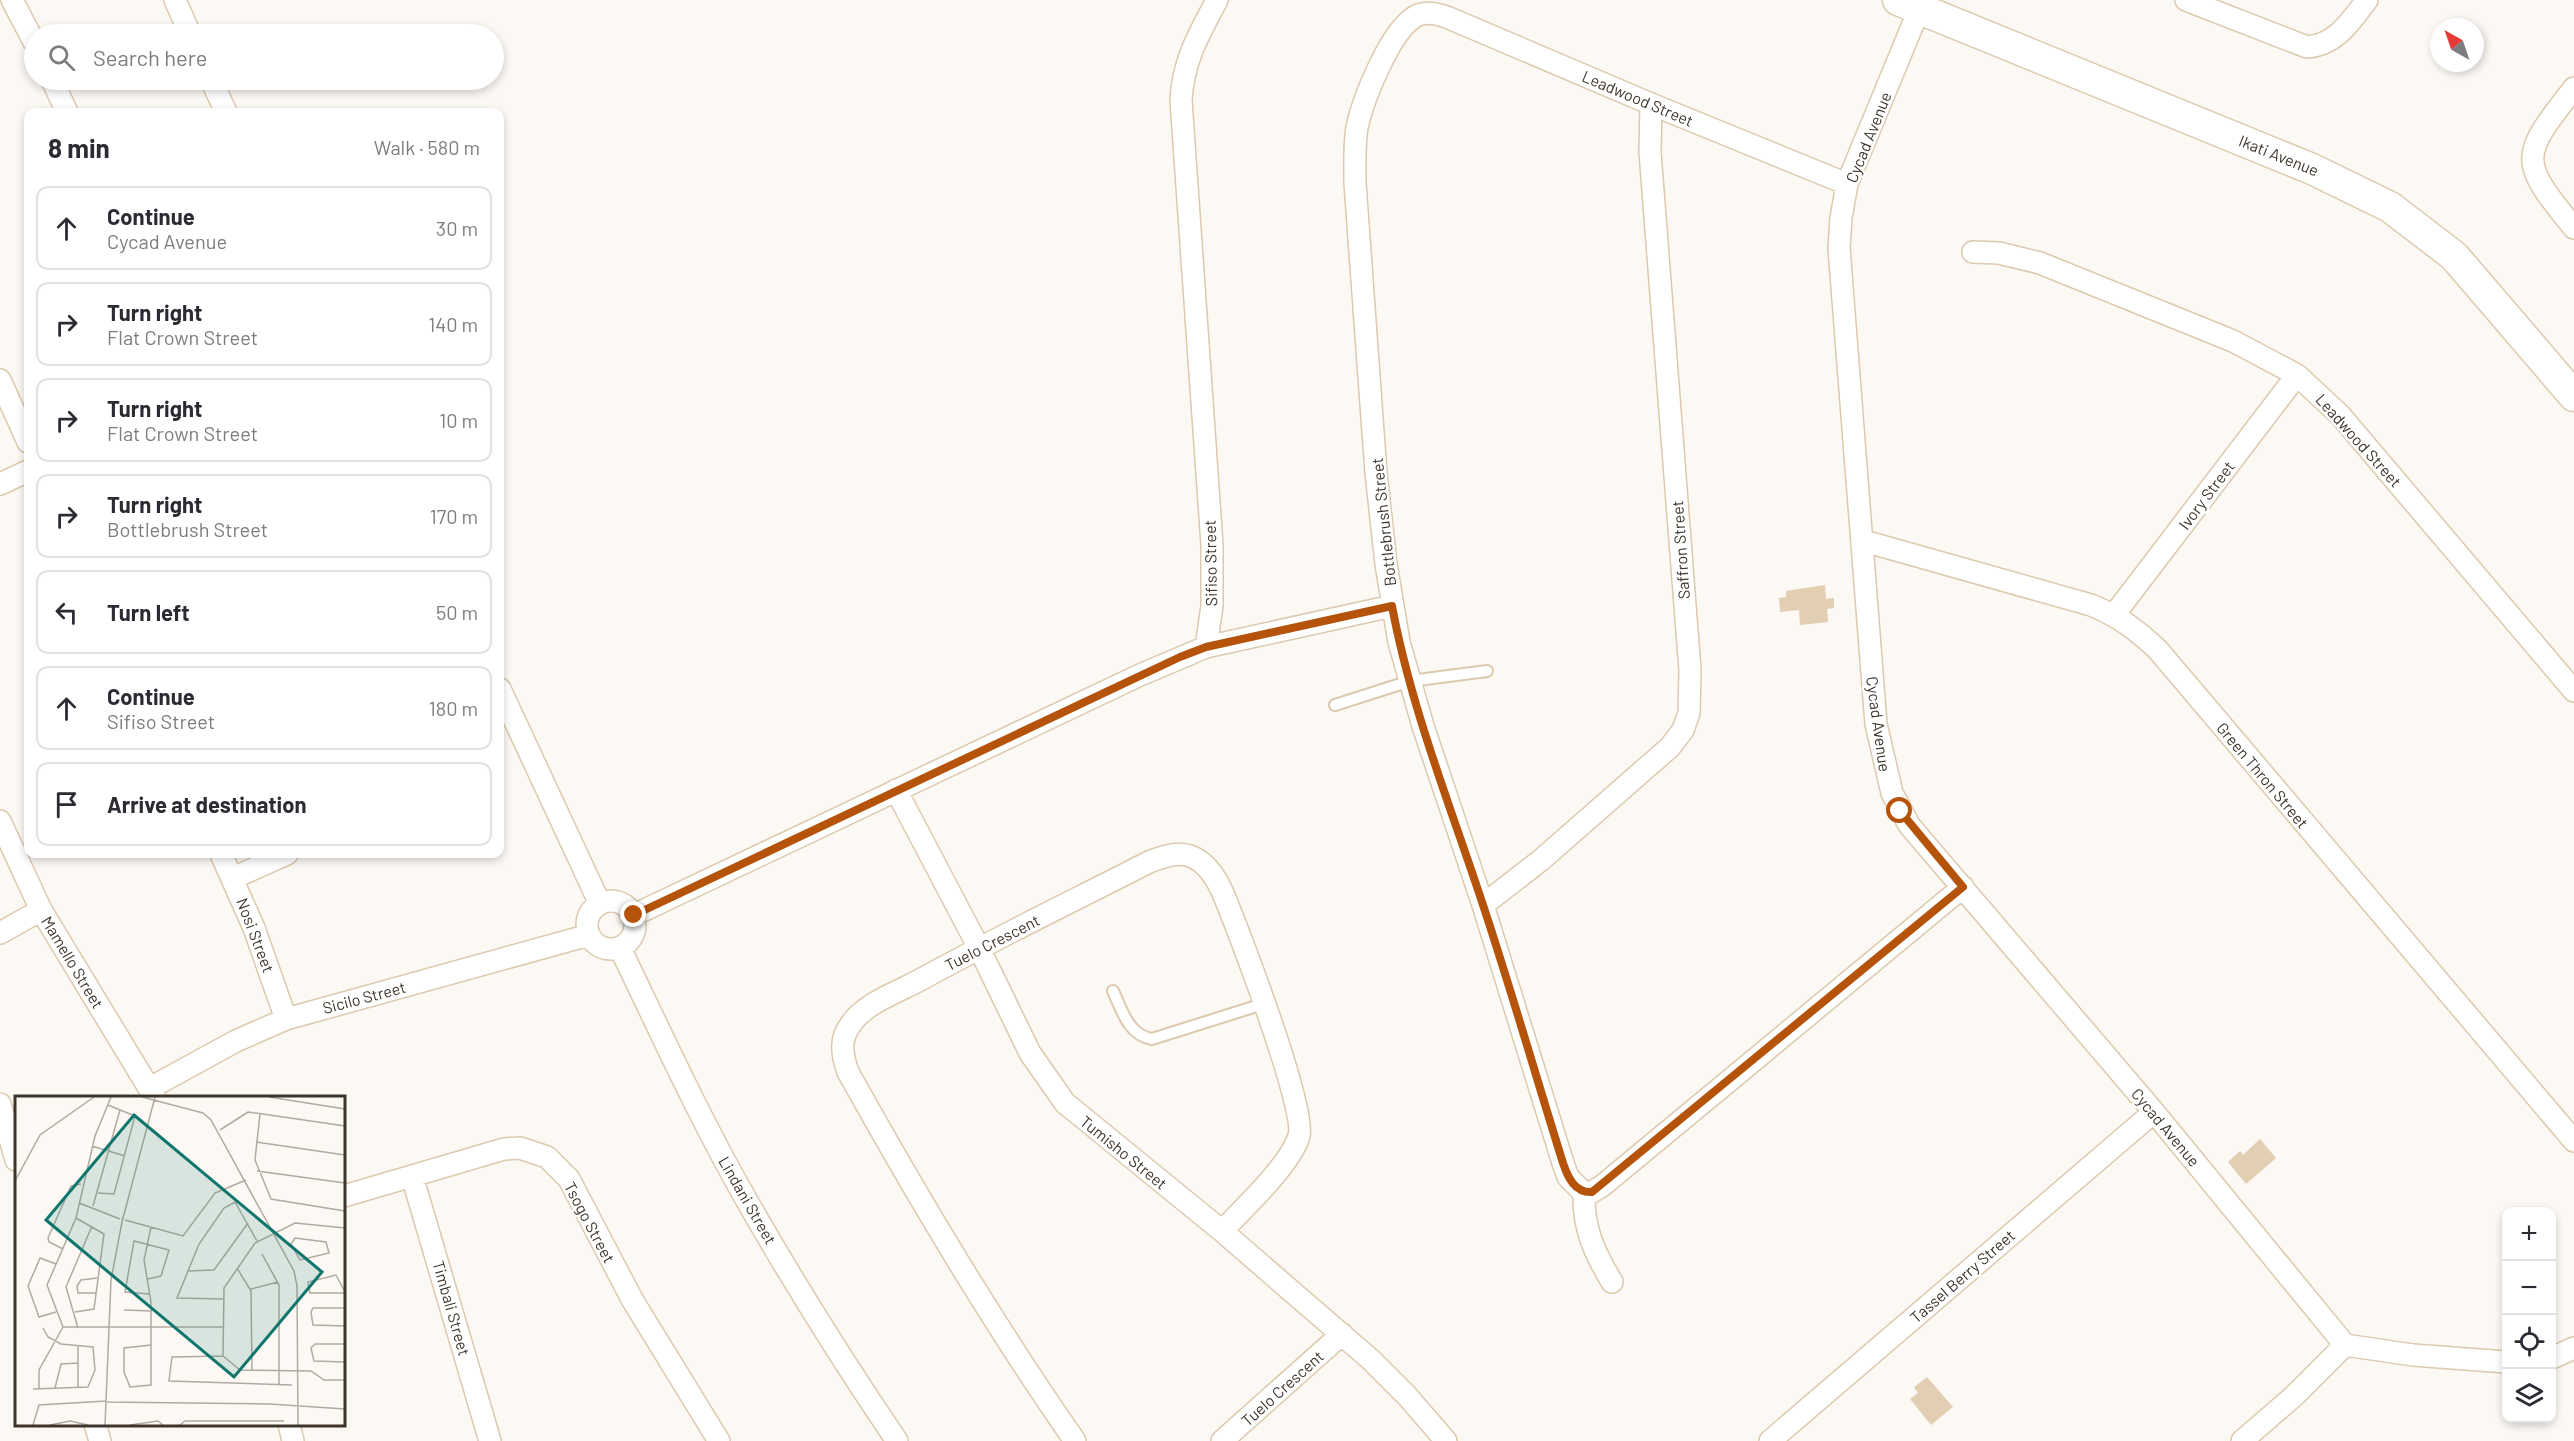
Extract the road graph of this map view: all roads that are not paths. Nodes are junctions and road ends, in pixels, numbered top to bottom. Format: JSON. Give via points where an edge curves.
{"nodes":[{"id":1,"x":12,"y":0,"type":"edge"},
{"id":2,"x":175,"y":0,"type":"edge"},
{"id":3,"x":1217,"y":0,"type":"edge"},
{"id":4,"x":2186,"y":0,"type":"edge"},
{"id":5,"x":2367,"y":0,"type":"edge"},
{"id":6,"x":1914,"y":3,"type":"edge"},
{"id":7,"x":1430,"y":13,"type":"joint"},
{"id":8,"x":25,"y":24,"type":"edge"},
{"id":9,"x":186,"y":24,"type":"edge"},
{"id":10,"x":2574,"y":88,"type":"edge"},
{"id":11,"x":57,"y":90,"type":"edge"},
{"id":12,"x":216,"y":90,"type":"edge"},
{"id":13,"x":1651,"y":104,"type":"junction"},
{"id":14,"x":66,"y":108,"type":"edge"},
{"id":15,"x":224,"y":108,"type":"edge"},
{"id":16,"x":1847,"y":184,"type":"junction"},
{"id":17,"x":2574,"y":228,"type":"edge"},
{"id":18,"x":1972,"y":252,"type":"dead end"},
{"id":19,"x":2297,"y":375,"type":"junction"},
{"id":20,"x":0,"y":380,"type":"edge"},
{"id":21,"x":2574,"y":396,"type":"edge"},
{"id":22,"x":24,"y":433,"type":"edge"},
{"id":23,"x":24,"y":473,"type":"edge"},
{"id":24,"x":0,"y":484,"type":"edge"},
{"id":25,"x":1864,"y":542,"type":"junction"},
{"id":26,"x":1392,"y":606,"type":"junction"},
{"id":27,"x":2114,"y":615,"type":"junction"},
{"id":28,"x":1206,"y":647,"type":"junction"},
{"id":29,"x":1487,"y":671,"type":"dead end"},
{"id":30,"x":1410,"y":681,"type":"junction"},
{"id":31,"x":2574,"y":691,"type":"edge"},
{"id":32,"x":504,"y":698,"type":"edge"},
{"id":33,"x":1335,"y":705,"type":"dead end"},
{"id":34,"x":896,"y":790,"type":"junction"},
{"id":35,"x":0,"y":821,"type":"edge"},
{"id":36,"x":223,"y":858,"type":"edge"},
{"id":37,"x":278,"y":858,"type":"edge"},
{"id":38,"x":233,"y":878,"type":"junction"},
{"id":39,"x":1963,"y":887,"type":"junction"},
{"id":40,"x":600,"y":904,"type":"junction"},
{"id":41,"x":1483,"y":905,"type":"junction"},
{"id":42,"x":42,"y":910,"type":"junction"},
{"id":43,"x":634,"y":915,"type":"junction"},
{"id":44,"x":0,"y":933,"type":"edge"},
{"id":45,"x":589,"y":935,"type":"junction"},
{"id":46,"x":620,"y":948,"type":"junction"},
{"id":47,"x":979,"y":948,"type":"junction"},
{"id":48,"x":1113,"y":991,"type":"dead end"},
{"id":49,"x":1263,"y":1004,"type":"junction"},
{"id":50,"x":286,"y":1019,"type":"junction"},
{"id":51,"x":153,"y":1093,"type":"edge"},
{"id":52,"x":0,"y":1104,"type":"edge"},
{"id":53,"x":2154,"y":1112,"type":"junction"},
{"id":54,"x":2574,"y":1141,"type":"edge"},
{"id":55,"x":15,"y":1156,"type":"edge"},
{"id":56,"x":412,"y":1176,"type":"junction"},
{"id":57,"x":1584,"y":1193,"type":"junction"},
{"id":58,"x":345,"y":1196,"type":"edge"},
{"id":59,"x":1222,"y":1232,"type":"junction"},
{"id":60,"x":1612,"y":1282,"type":"dead end"},
{"id":61,"x":1342,"y":1334,"type":"junction"},
{"id":62,"x":2345,"y":1344,"type":"junction"},
{"id":63,"x":2574,"y":1348,"type":"edge"},
{"id":64,"x":2556,"y":1356,"type":"edge"},
{"id":65,"x":2502,"y":1362,"type":"edge"},
{"id":66,"x":95,"y":1426,"type":"edge"},
{"id":67,"x":289,"y":1426,"type":"edge"},
{"id":68,"x":100,"y":1441,"type":"edge"},
{"id":69,"x":293,"y":1441,"type":"edge"},
{"id":70,"x":490,"y":1441,"type":"edge"},
{"id":71,"x":719,"y":1441,"type":"edge"},
{"id":72,"x":897,"y":1441,"type":"edge"},
{"id":73,"x":1075,"y":1441,"type":"edge"},
{"id":74,"x":1222,"y":1441,"type":"edge"},
{"id":75,"x":1446,"y":1441,"type":"edge"},
{"id":76,"x":1770,"y":1441,"type":"edge"},
{"id":77,"x":2242,"y":1441,"type":"edge"}],
"edges":[{"from":1,"to":8,"type":"street"},
{"from":2,"to":9,"type":"street"},
{"from":3,"to":28,"type":"street","name":"Sifiso Street","via":[[1190,49],[1181,100],[1212,545],[1212,606]]},
{"from":4,"to":5,"type":"street","via":[[2307,48],[2322,46],[2333,39]]},
{"from":6,"to":16,"type":"street","name":"Cycad Avenue"},
{"from":6,"to":21,"type":"street","name":"Ikati Avenue","via":[[2312,169],[2390,207],[2454,256]]},
{"from":7,"to":13,"type":"street","name":"Leadwood Street"},
{"from":7,"to":26,"type":"street","name":"Bottlebrush Street","via":[[1408,22],[1392,42],[1364,105],[1355,149],[1376,473]]},
{"from":10,"to":17,"type":"street","via":[[2542,131],[2532,160],[2543,189]]},
{"from":11,"to":14,"type":"street"},
{"from":12,"to":15,"type":"street"},
{"from":13,"to":16,"type":"street","name":"Leadwood Street"},
{"from":13,"to":41,"type":"street","name":"Saffron Street","via":[[1650,152],[1690,670],[1689,713],[1683,730],[1654,763]]},
{"from":16,"to":25,"type":"street","name":"Cycad Avenue","via":[[1839,275]]},
{"from":18,"to":19,"type":"street","name":"Leadwood Street","via":[[2018,257],[2062,271],[2244,345]]},
{"from":19,"to":27,"type":"street","name":"Ivory Street"},
{"from":19,"to":31,"type":"street","name":"Leadwood Street","via":[[2340,415]]},
{"from":20,"to":22,"type":"street"},
{"from":23,"to":24,"type":"street"},
{"from":25,"to":27,"type":"street","name":"Green Thron Street"},
{"from":25,"to":39,"type":"street","name":"Cycad Avenue","via":[[1876,724],[1885,773],[1910,825]]},
{"from":26,"to":28,"type":"street"},
{"from":26,"to":30,"type":"street","name":"Bottlebrush Street"},
{"from":27,"to":54,"type":"street","name":"Green Thron Street","via":[[2158,650]]},
{"from":28,"to":34,"type":"street"},
{"from":29,"to":30,"type":"lane"},
{"from":30,"to":33,"type":"lane"},
{"from":30,"to":41,"type":"street","name":"Bottlebrush Street"},
{"from":32,"to":40,"type":"street"},
{"from":34,"to":43,"type":"street"},
{"from":34,"to":47,"type":"street","name":"Tumisho Street"},
{"from":35,"to":42,"type":"street","name":"Mamello Street"},
{"from":36,"to":38,"type":"street","name":"Nosi Street"},
{"from":37,"to":38,"type":"street"},
{"from":38,"to":50,"type":"street","name":"Nosi Street"},
{"from":39,"to":53,"type":"street","name":"Cycad Avenue"},
{"from":39,"to":57,"type":"street","via":[[1602,1186]]},
{"from":40,"to":43,"type":"street","via":[[619,902]]},
{"from":40,"to":45,"type":"street","via":[[587,921]]},
{"from":41,"to":57,"type":"street","name":"Bottlebrush Street","via":[[1568,1177]]},
{"from":42,"to":44,"type":"street"},
{"from":42,"to":51,"type":"street","name":"Mamello Street"},
{"from":43,"to":46,"type":"street","via":[[633,937]]},
{"from":45,"to":46,"type":"street","via":[[602,948]]},
{"from":45,"to":50,"type":"street","name":"Sicilo Street"},
{"from":46,"to":72,"type":"street","name":"Lindani Street","via":[[747,1200]]},
{"from":47,"to":49,"type":"street","name":"Tuelo Crescent","via":[[1149,862],[1168,855],[1190,855],[1201,862],[1221,889]]},
{"from":47,"to":59,"type":"street","name":"Tumisho Street","via":[[1030,1053],[1065,1103]]},
{"from":47,"to":73,"type":"street","name":"Tuelo Crescent","via":[[863,1012],[843,1038],[842,1055],[917,1196],[1025,1370]]},
{"from":48,"to":49,"type":"lane","via":[[1130,1026],[1140,1036],[1152,1039]]},
{"from":49,"to":59,"type":"street","name":"Tuelo Crescent","via":[[1295,1098],[1299,1136],[1291,1153]]},
{"from":50,"to":51,"type":"street","name":"Sicilo Street","via":[[236,1041]]},
{"from":52,"to":55,"type":"street"},
{"from":53,"to":62,"type":"street","name":"Cycad Avenue"},
{"from":53,"to":76,"type":"street","name":"Tassel Berry Street"},
{"from":56,"to":58,"type":"street","name":"Tsogo Street"},
{"from":56,"to":70,"type":"street","name":"Timbali Street"},
{"from":56,"to":71,"type":"street","name":"Tsogo Street","via":[[504,1149],[533,1151],[558,1166],[569,1179],[656,1340]]},
{"from":57,"to":60,"type":"street","via":[[1586,1230]]},
{"from":59,"to":61,"type":"street","name":"Tumisho Street"},
{"from":61,"to":74,"type":"street","name":"Tuelo Crescent"},
{"from":61,"to":75,"type":"street","name":"Tumisho Street","via":[[1408,1397]]},
{"from":62,"to":65,"type":"street","via":[[2413,1355]]},
{"from":62,"to":77,"type":"street"},
{"from":63,"to":64,"type":"street"},
{"from":66,"to":68,"type":"street"},
{"from":67,"to":69,"type":"street"}]}
